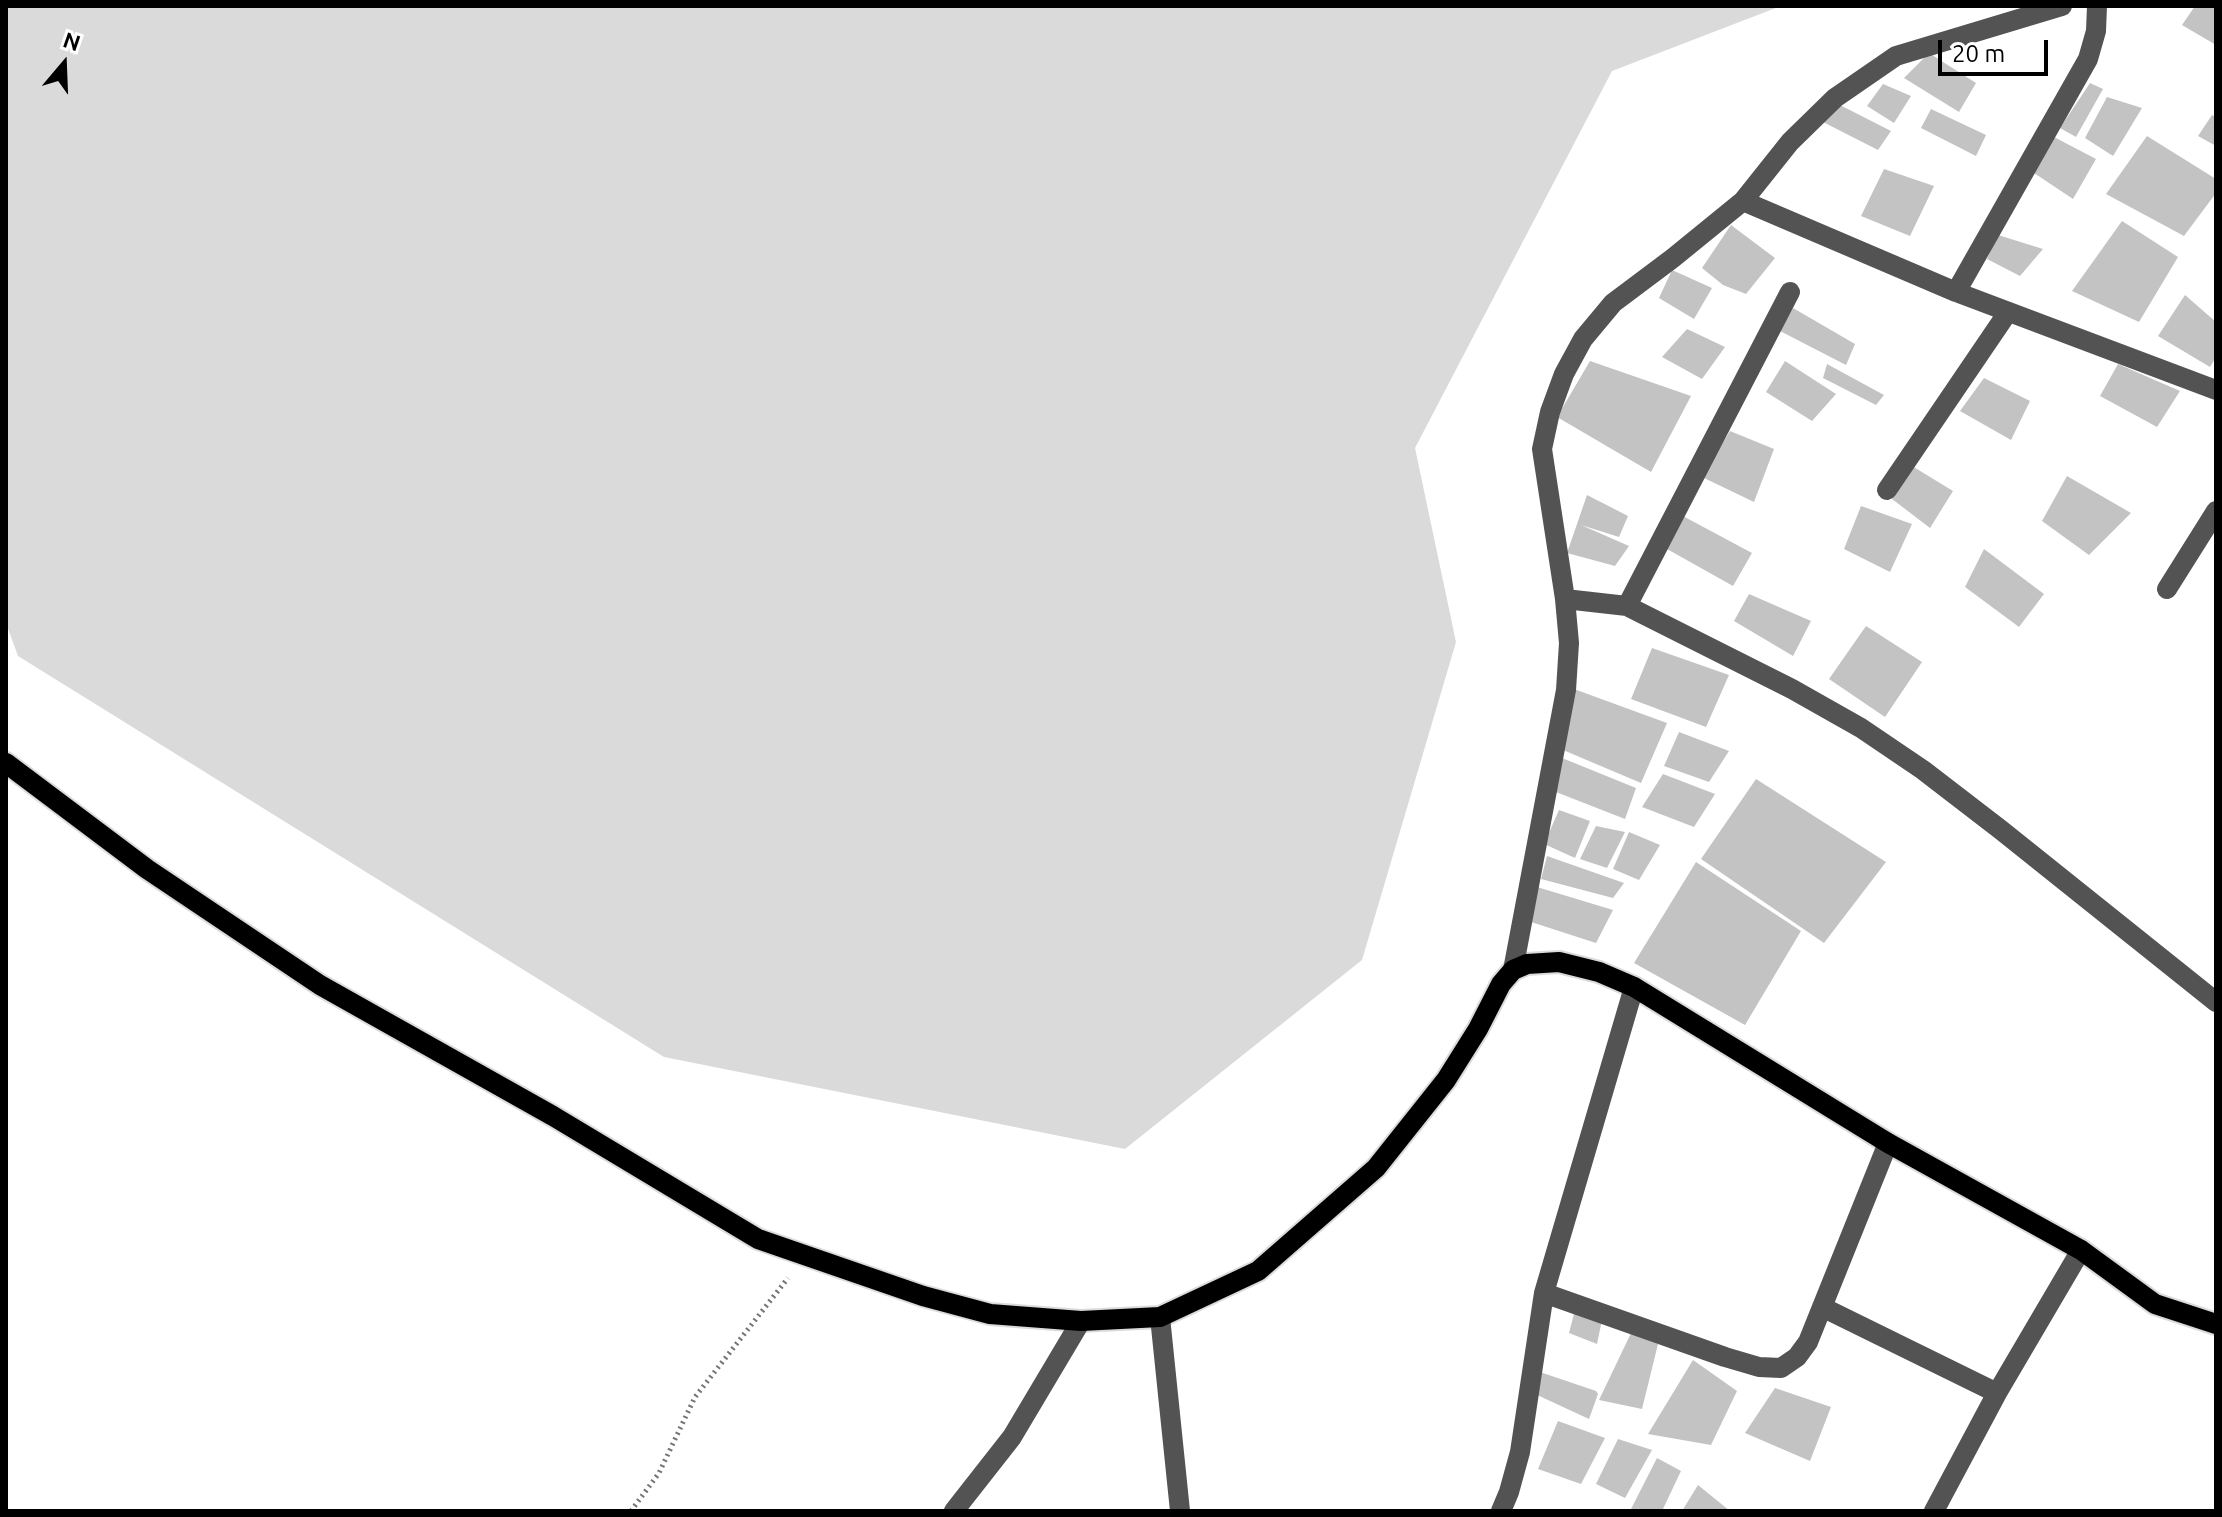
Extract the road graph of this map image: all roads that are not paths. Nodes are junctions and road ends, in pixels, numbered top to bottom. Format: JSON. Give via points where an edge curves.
{"nodes":[{"id":1,"x":2062,"y":6,"type":"edge"},
{"id":2,"x":2097,"y":6,"type":"edge"},
{"id":3,"x":1743,"y":201,"type":"junction"},
{"id":4,"x":1790,"y":292,"type":"dead end"},
{"id":5,"x":1956,"y":292,"type":"junction"},
{"id":6,"x":2008,"y":312,"type":"junction"},
{"id":7,"x":2216,"y":390,"type":"edge"},
{"id":8,"x":1887,"y":490,"type":"dead end"},
{"id":9,"x":2216,"y":511,"type":"edge"},
{"id":10,"x":2167,"y":589,"type":"dead end"},
{"id":11,"x":1565,"y":599,"type":"junction"},
{"id":12,"x":1627,"y":606,"type":"junction"},
{"id":13,"x":6,"y":763,"type":"edge"},
{"id":14,"x":1513,"y":970,"type":"junction"},
{"id":15,"x":1634,"y":987,"type":"junction"},
{"id":16,"x":2216,"y":1002,"type":"edge"},
{"id":17,"x":1888,"y":1143,"type":"junction"},
{"id":18,"x":2081,"y":1250,"type":"junction"},
{"id":19,"x":1544,"y":1293,"type":"junction"},
{"id":20,"x":1822,"y":1307,"type":"junction"},
{"id":21,"x":1160,"y":1317,"type":"junction"},
{"id":22,"x":1081,"y":1321,"type":"junction"},
{"id":23,"x":2216,"y":1324,"type":"edge"},
{"id":24,"x":1997,"y":1393,"type":"junction"},
{"id":25,"x":954,"y":1511,"type":"edge"},
{"id":26,"x":1180,"y":1511,"type":"edge"},
{"id":27,"x":1501,"y":1511,"type":"edge"},
{"id":28,"x":1934,"y":1511,"type":"edge"}],
"edges":[{"from":1,"to":3,"type":"street","via":[[1896,56],[1835,98],[1790,142]]},
{"from":2,"to":5,"type":"street","via":[[2088,59]]},
{"from":3,"to":5,"type":"street"},
{"from":3,"to":11,"type":"street","via":[[1613,303],[1583,339],[1564,374],[1542,449]]},
{"from":4,"to":12,"type":"street"},
{"from":5,"to":6,"type":"street"},
{"from":6,"to":7,"type":"street"},
{"from":6,"to":8,"type":"street"},
{"from":9,"to":10,"type":"street"},
{"from":11,"to":12,"type":"street"},
{"from":11,"to":14,"type":"street","via":[[1566,690]]},
{"from":12,"to":16,"type":"street","via":[[1861,728],[2001,830]]},
{"from":13,"to":22,"type":"main road","via":[[147,869],[320,985],[758,1239],[990,1314]]},
{"from":14,"to":15,"type":"main road","via":[[1559,962]]},
{"from":14,"to":21,"type":"main road","via":[[1446,1080],[1376,1168],[1258,1271]]},
{"from":15,"to":17,"type":"main road"},
{"from":15,"to":19,"type":"street"},
{"from":17,"to":18,"type":"main road"},
{"from":17,"to":20,"type":"street"},
{"from":18,"to":23,"type":"main road","via":[[2155,1304]]},
{"from":18,"to":24,"type":"street"},
{"from":19,"to":20,"type":"street","via":[[1759,1367],[1781,1368],[1797,1357]]},
{"from":19,"to":27,"type":"street","via":[[1520,1452]]},
{"from":20,"to":24,"type":"street"},
{"from":21,"to":22,"type":"main road"},
{"from":21,"to":26,"type":"street"},
{"from":22,"to":25,"type":"street","via":[[1012,1437]]},
{"from":24,"to":28,"type":"street"}]}
